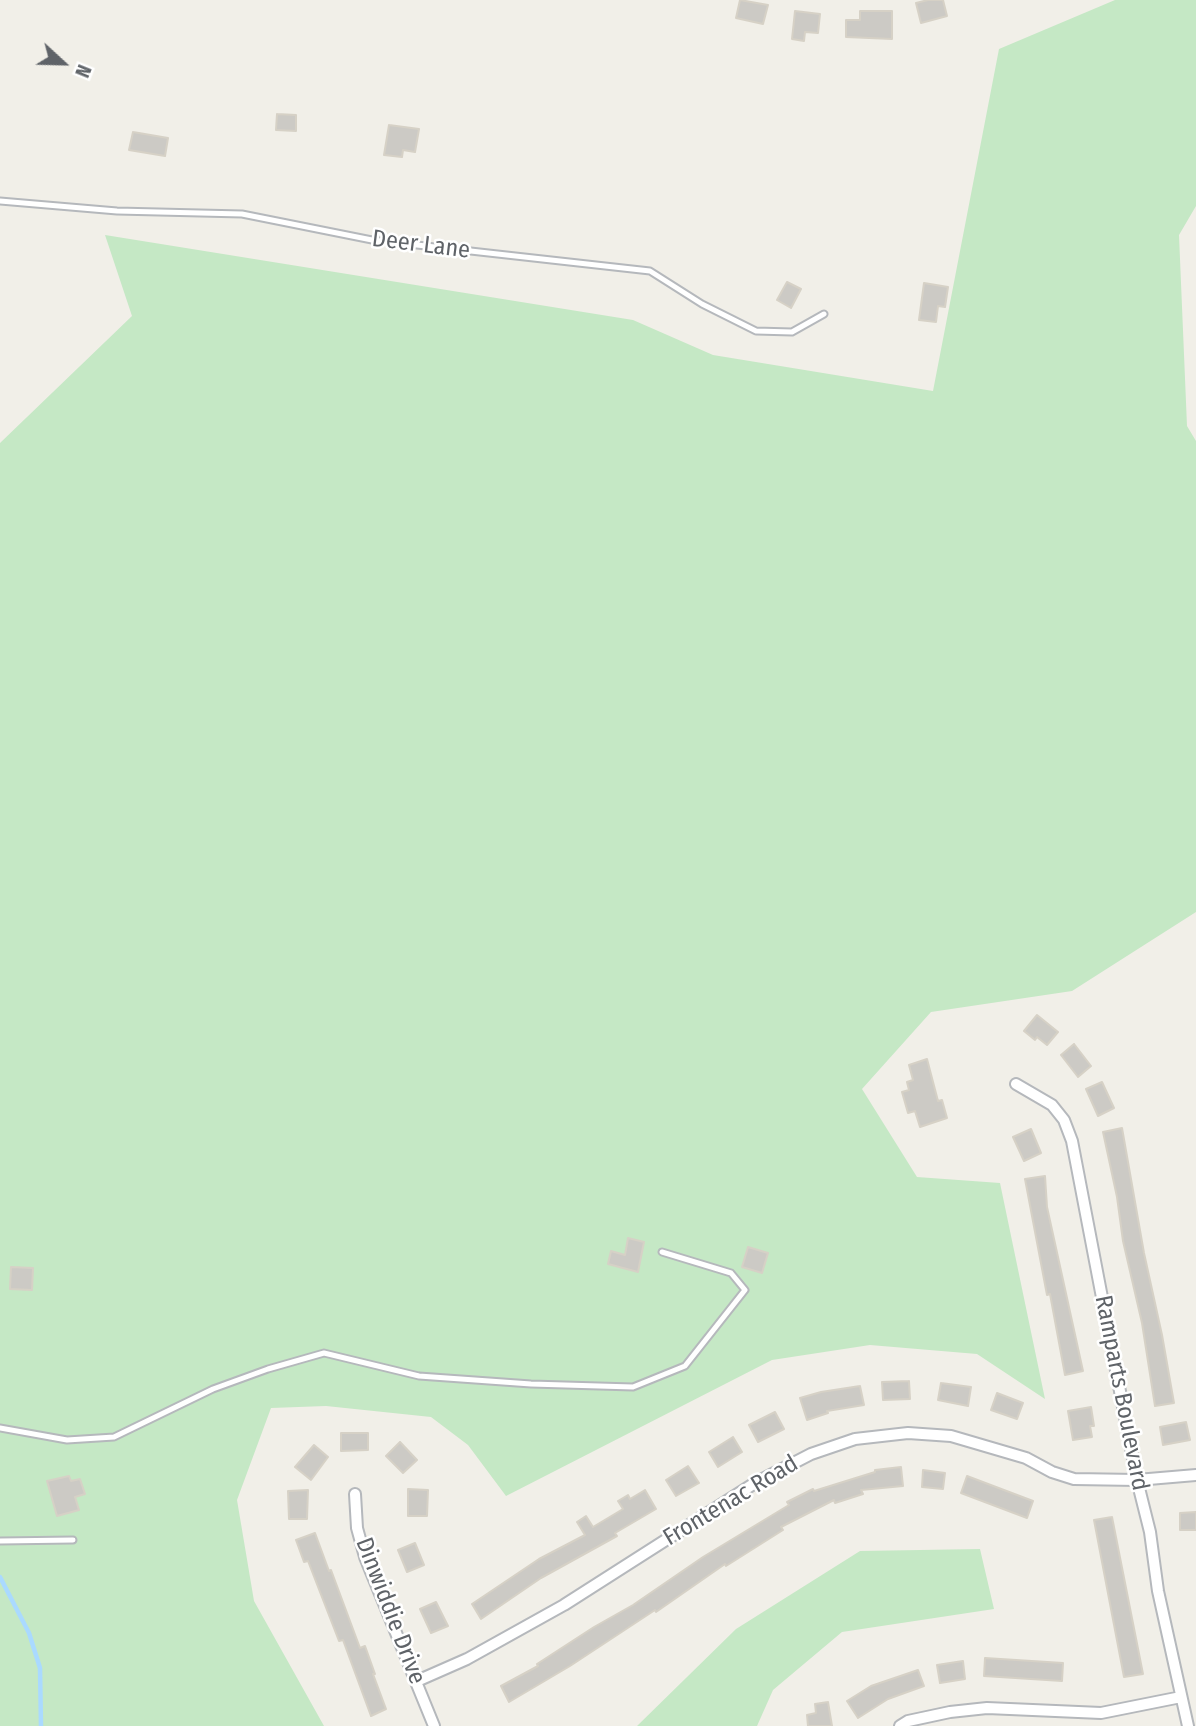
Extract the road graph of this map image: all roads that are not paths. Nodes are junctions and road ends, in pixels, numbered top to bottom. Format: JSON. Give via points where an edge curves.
{"nodes":[{"id":1,"x":0,"y":201,"type":"edge"},
{"id":2,"x":824,"y":314,"type":"dead end"},
{"id":3,"x":1016,"y":1084,"type":"dead end"},
{"id":4,"x":662,"y":1252,"type":"dead end"},
{"id":5,"x":0,"y":1428,"type":"edge"},
{"id":6,"x":1196,"y":1475,"type":"edge"},
{"id":7,"x":1137,"y":1480,"type":"junction"},
{"id":8,"x":355,"y":1494,"type":"dead end"},
{"id":9,"x":73,"y":1540,"type":"dead end"},
{"id":10,"x":0,"y":1541,"type":"edge"},
{"id":11,"x":417,"y":1682,"type":"junction"},
{"id":12,"x":1181,"y":1697,"type":"junction"},
{"id":13,"x":434,"y":1726,"type":"edge"},
{"id":14,"x":900,"y":1726,"type":"edge"},
{"id":15,"x":1188,"y":1726,"type":"edge"}],
"edges":[{"from":1,"to":2,"type":"lane","name":"Deer Lane","via":[[117,211],[242,214],[372,240],[650,271],[756,331],[792,332]]},
{"from":3,"to":7,"type":"street","name":"Ramparts Boulevard","via":[[1052,1105],[1072,1141]]},
{"from":4,"to":5,"type":"lane","via":[[731,1273],[745,1290],[685,1366],[633,1387],[419,1376],[324,1353],[213,1389],[114,1437],[67,1440]]},
{"from":6,"to":7,"type":"street","name":"Frontenac Road"},
{"from":7,"to":11,"type":"street","name":"Frontenac Road","via":[[1074,1479],[1026,1458],[951,1436],[908,1433],[855,1439],[811,1454],[755,1483],[564,1605]]},
{"from":7,"to":12,"type":"street","name":"Ramparts Boulevard"},
{"from":8,"to":11,"type":"street","name":"Dinwiddie Drive","via":[[365,1556]]},
{"from":9,"to":10,"type":"lane"},
{"from":11,"to":13,"type":"street","name":"Dinwiddie Drive"},
{"from":12,"to":14,"type":"street","via":[[1101,1713],[950,1712]]},
{"from":12,"to":15,"type":"street","name":"Ramparts Boulevard"}]}
